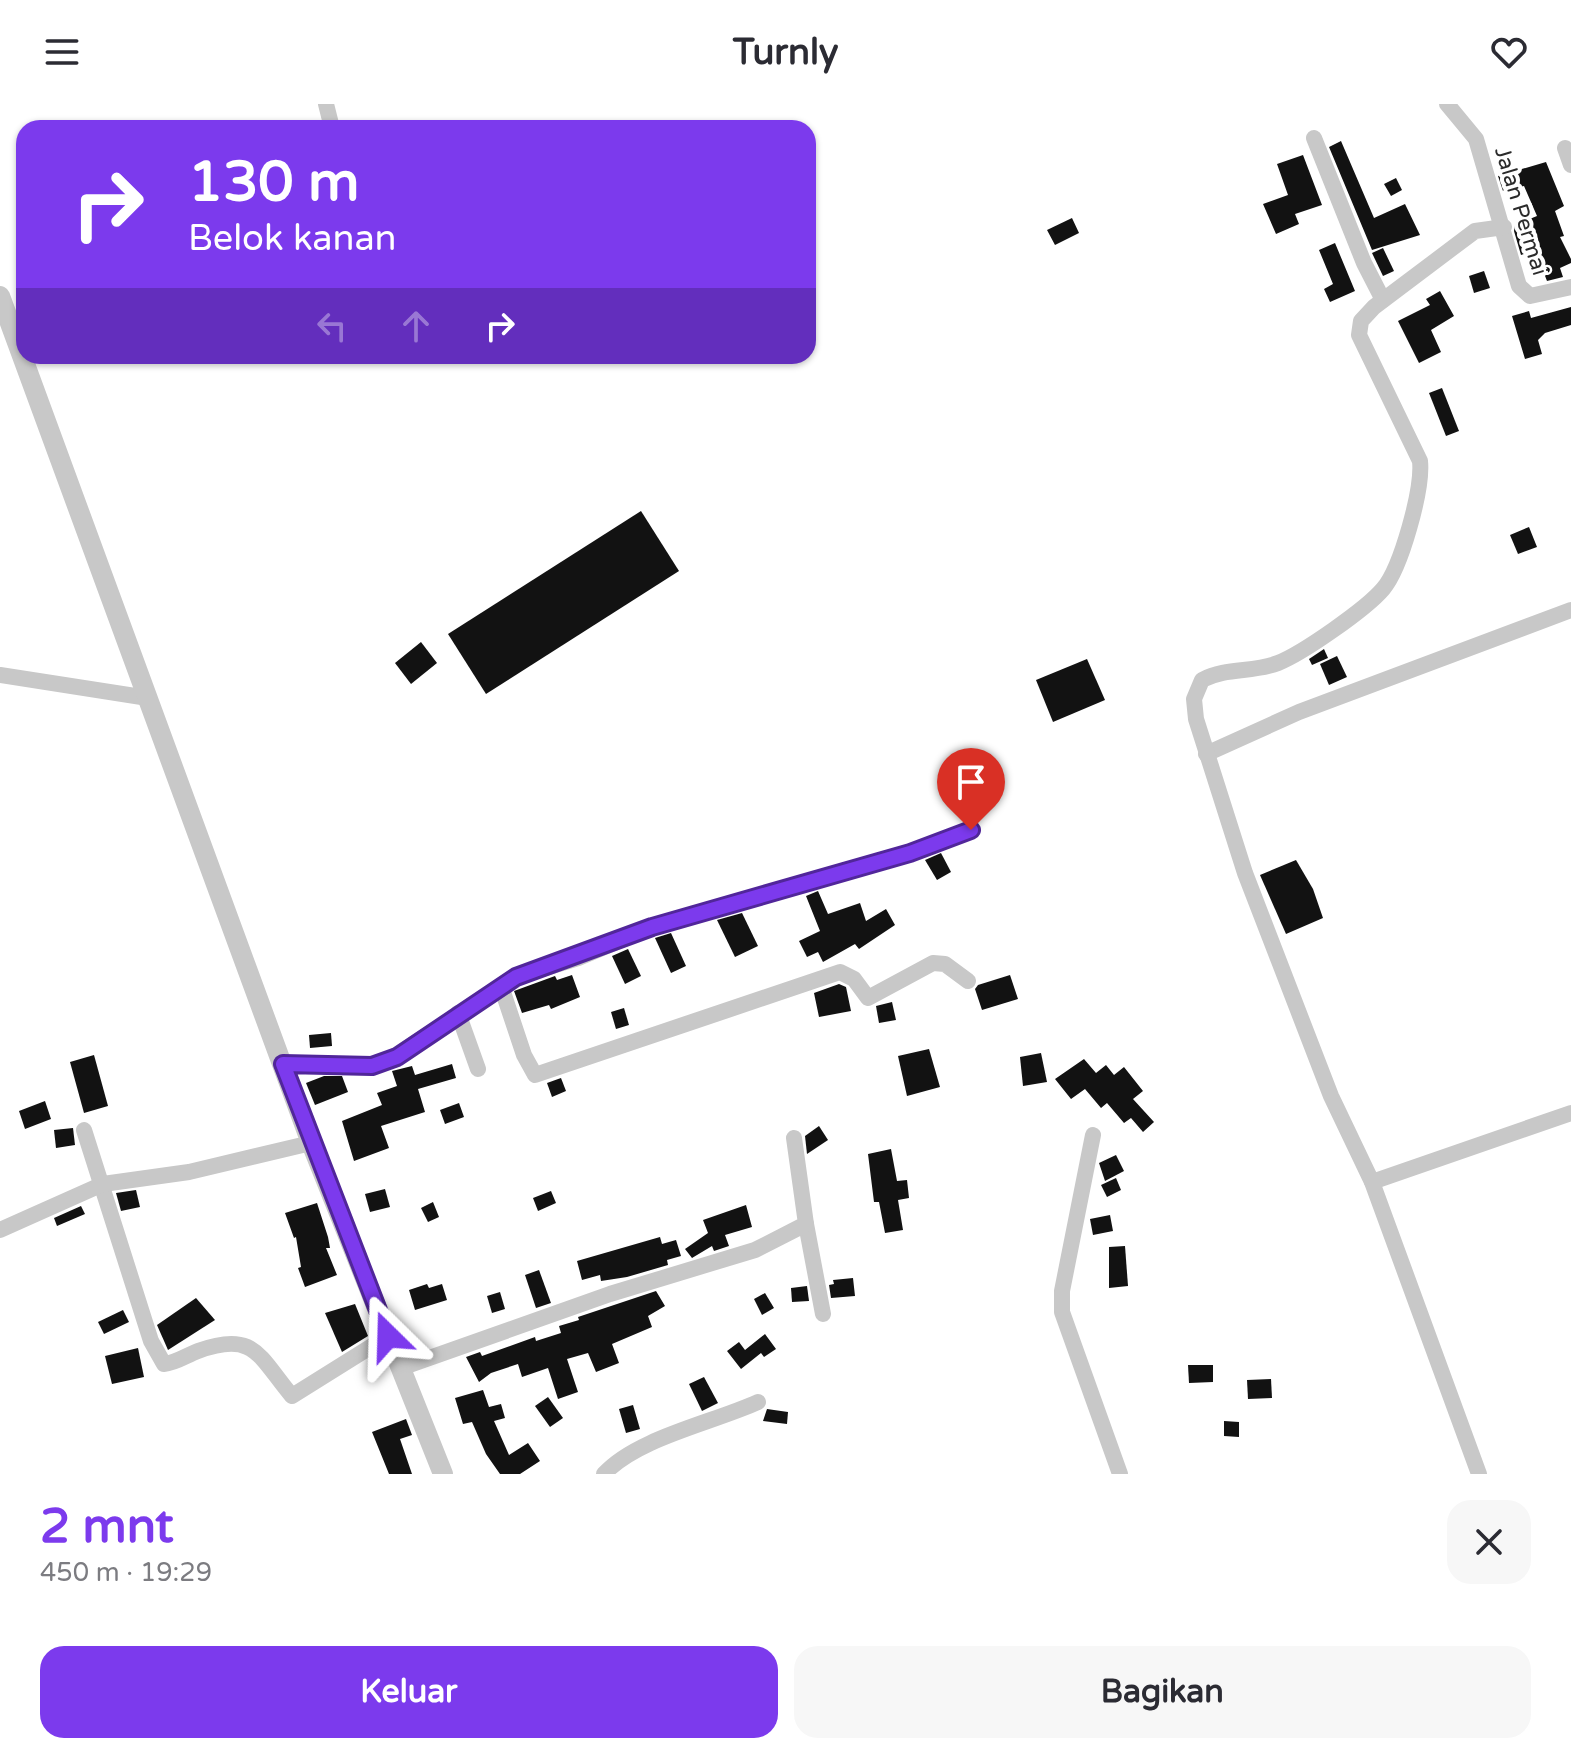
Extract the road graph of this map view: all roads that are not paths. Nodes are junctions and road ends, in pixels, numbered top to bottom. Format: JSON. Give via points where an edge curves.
{"nodes":[{"id":1,"x":1447,"y":104,"type":"edge"},
{"id":2,"x":1314,"y":138,"type":"dead end"},
{"id":3,"x":1565,"y":148,"type":"dead end"},
{"id":4,"x":1571,"y":165,"type":"edge"},
{"id":5,"x":1504,"y":227,"type":"junction"},
{"id":6,"x":1571,"y":287,"type":"edge"},
{"id":7,"x":0,"y":296,"type":"edge"},
{"id":8,"x":1383,"y":300,"type":"junction"},
{"id":9,"x":16,"y":339,"type":"edge"},
{"id":10,"x":25,"y":364,"type":"edge"},
{"id":11,"x":1571,"y":610,"type":"edge"},
{"id":12,"x":0,"y":675,"type":"edge"},
{"id":13,"x":144,"y":687,"type":"junction"},
{"id":14,"x":1206,"y":754,"type":"junction"},
{"id":15,"x":971,"y":830,"type":"dead end"},
{"id":16,"x":968,"y":981,"type":"dead end"},
{"id":17,"x":501,"y":986,"type":"junction"},
{"id":18,"x":458,"y":1013,"type":"junction"},
{"id":19,"x":283,"y":1064,"type":"junction"},
{"id":20,"x":478,"y":1069,"type":"dead end"},
{"id":21,"x":1571,"y":1113,"type":"edge"},
{"id":22,"x":84,"y":1130,"type":"dead end"},
{"id":23,"x":1093,"y":1135,"type":"dead end"},
{"id":24,"x":794,"y":1138,"type":"dead end"},
{"id":25,"x":311,"y":1143,"type":"junction"},
{"id":26,"x":1372,"y":1182,"type":"junction"},
{"id":27,"x":103,"y":1184,"type":"junction"},
{"id":28,"x":806,"y":1224,"type":"junction"},
{"id":29,"x":0,"y":1230,"type":"edge"},
{"id":30,"x":823,"y":1314,"type":"dead end"},
{"id":31,"x":388,"y":1336,"type":"junction"},
{"id":32,"x":401,"y":1368,"type":"junction"},
{"id":33,"x":758,"y":1402,"type":"dead end"},
{"id":34,"x":443,"y":1474,"type":"edge"},
{"id":35,"x":604,"y":1474,"type":"edge"},
{"id":36,"x":1120,"y":1474,"type":"edge"},
{"id":37,"x":1479,"y":1474,"type":"edge"}],
"edges":[{"from":1,"to":5,"type":"street","name":"Jalan Permai","via":[[1476,139]]},
{"from":2,"to":8,"type":"street"},
{"from":3,"to":4,"type":"street"},
{"from":5,"to":6,"type":"street","name":"Jalan Permai","via":[[1524,293],[1541,295]]},
{"from":5,"to":8,"type":"street","via":[[1475,231]]},
{"from":7,"to":9,"type":"street"},
{"from":8,"to":14,"type":"street","via":[[1365,315],[1359,335],[1420,461],[1408,535],[1382,589],[1344,621],[1279,663],[1220,670],[1202,680],[1194,699]]},
{"from":10,"to":13,"type":"street"},
{"from":11,"to":14,"type":"street","via":[[1299,712]]},
{"from":12,"to":13,"type":"street"},
{"from":13,"to":19,"type":"street"},
{"from":14,"to":26,"type":"street","via":[[1303,1026]]},
{"from":15,"to":17,"type":"street","via":[[910,853],[652,927]]},
{"from":16,"to":17,"type":"street","via":[[945,964],[933,963],[868,998],[854,979],[840,972],[535,1075]]},
{"from":17,"to":18,"type":"street"},
{"from":18,"to":19,"type":"street","via":[[397,1057],[372,1066]]},
{"from":18,"to":20,"type":"street"},
{"from":19,"to":25,"type":"street"},
{"from":21,"to":26,"type":"street"},
{"from":22,"to":27,"type":"street"},
{"from":23,"to":36,"type":"street","via":[[1062,1312]]},
{"from":24,"to":28,"type":"street"},
{"from":25,"to":27,"type":"street","via":[[189,1172]]},
{"from":25,"to":31,"type":"street"},
{"from":26,"to":37,"type":"street"},
{"from":27,"to":29,"type":"street"},
{"from":27,"to":31,"type":"street","via":[[151,1341],[164,1364],[240,1342],[292,1396]]},
{"from":28,"to":30,"type":"street"},
{"from":28,"to":32,"type":"street","via":[[755,1250],[610,1294]]},
{"from":31,"to":32,"type":"street"},
{"from":32,"to":34,"type":"street"},
{"from":33,"to":35,"type":"street","via":[[641,1446]]}]}
